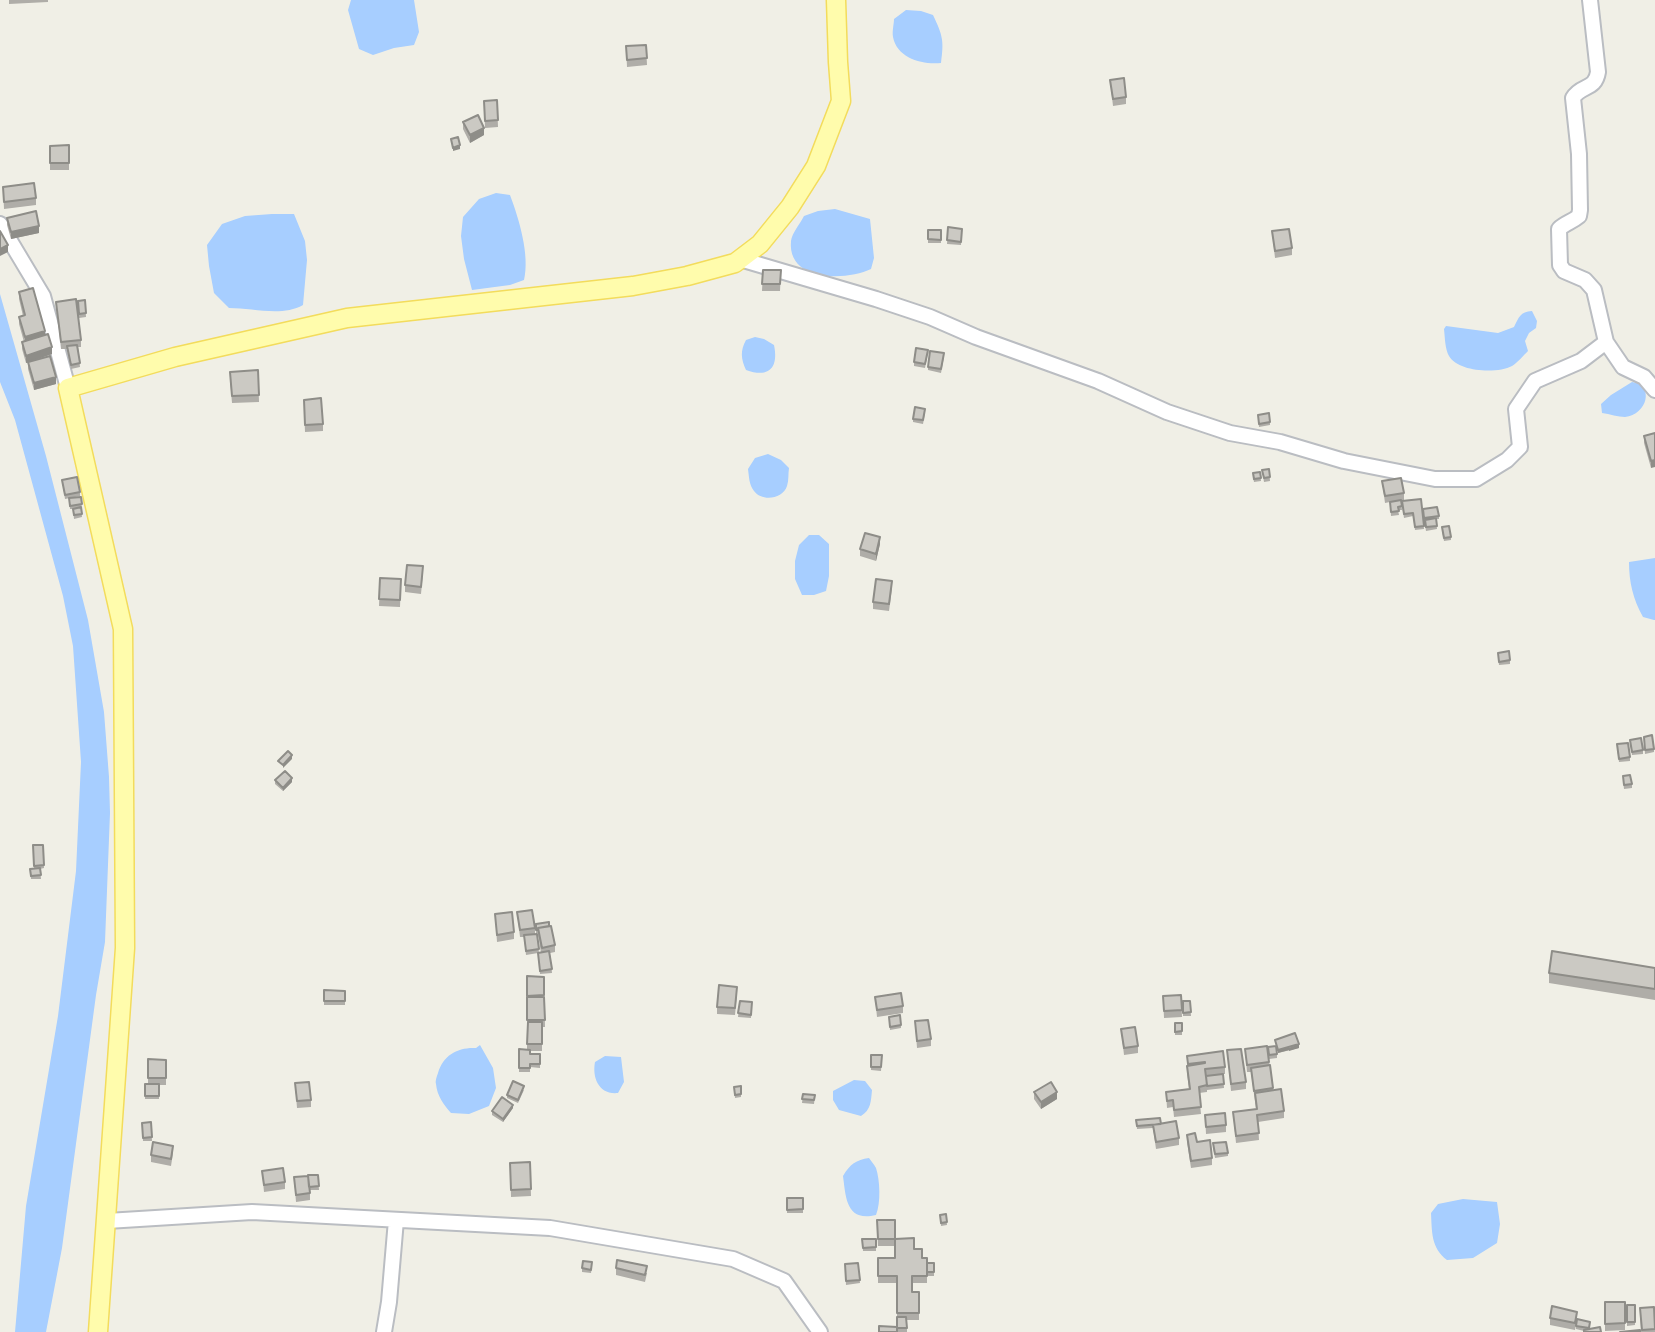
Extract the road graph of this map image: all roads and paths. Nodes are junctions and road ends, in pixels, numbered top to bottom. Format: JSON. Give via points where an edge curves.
{"nodes":[{"id":1,"x":836,"y":0,"type":"edge"},
{"id":2,"x":1590,"y":0,"type":"edge"},
{"id":3,"x":0,"y":224,"type":"edge"},
{"id":4,"x":740,"y":259,"type":"junction"},
{"id":5,"x":1606,"y":342,"type":"junction"},
{"id":6,"x":68,"y":388,"type":"junction"},
{"id":7,"x":1655,"y":390,"type":"edge"},
{"id":8,"x":396,"y":1220,"type":"junction"},
{"id":9,"x":107,"y":1221,"type":"junction"},
{"id":10,"x":99,"y":1332,"type":"edge"},
{"id":11,"x":384,"y":1332,"type":"edge"},
{"id":12,"x":820,"y":1332,"type":"edge"}],
"edges":[{"from":1,"to":4,"type":"main road","via":[[841,101],[816,166],[790,207],[760,244]]},
{"from":2,"to":5,"type":"street","via":[[1597,81],[1573,98],[1579,216],[1559,229],[1560,265],[1594,290]]},
{"from":3,"to":6,"type":"street","via":[[43,296]]},
{"from":4,"to":5,"type":"street","via":[[930,317],[1230,433],[1434,479],[1476,479],[1507,460],[1520,447],[1516,409],[1535,381],[1581,361]]},
{"from":4,"to":6,"type":"main road","via":[[688,276],[633,286],[347,318],[175,357]]},
{"from":5,"to":7,"type":"street","via":[[1623,367],[1644,377]]},
{"from":6,"to":9,"type":"main road","via":[[124,629],[125,948]]},
{"from":8,"to":9,"type":"street","via":[[252,1212]]},
{"from":8,"to":11,"type":"street"},
{"from":8,"to":12,"type":"street","via":[[550,1228],[733,1259],[784,1281]]},
{"from":9,"to":10,"type":"main road"}]}
